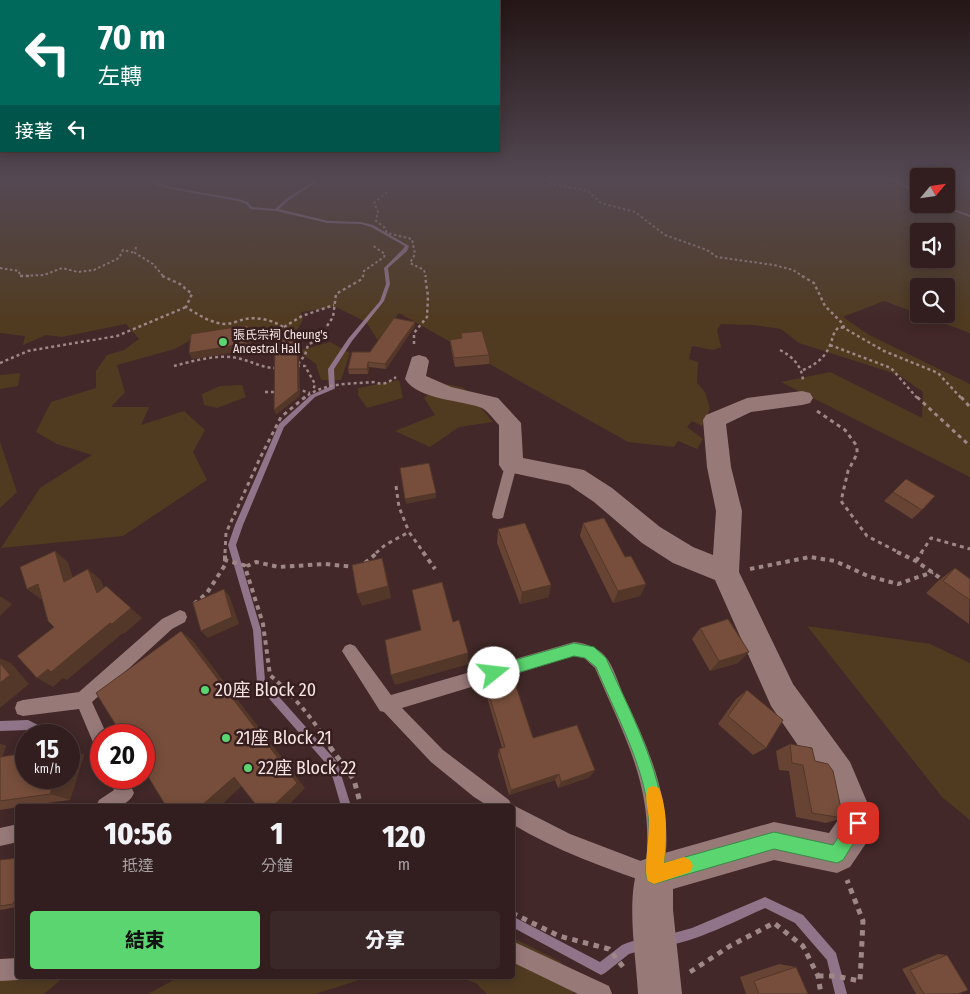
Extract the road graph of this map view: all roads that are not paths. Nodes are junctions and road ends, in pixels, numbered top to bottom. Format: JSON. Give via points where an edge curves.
{"nodes":[{"id":1,"x":416,"y":355,"type":"road end"},
{"id":2,"x":802,"y":384,"type":"road end"},
{"id":3,"x":511,"y":465,"type":"junction"},
{"id":4,"x":498,"y":514,"type":"dead end"},
{"id":5,"x":725,"y":572,"type":"junction"},
{"id":6,"x":180,"y":617,"type":"road end"},
{"id":7,"x":350,"y":651,"type":"dead end"},
{"id":8,"x":83,"y":700,"type":"junction"},
{"id":9,"x":386,"y":704,"type":"junction"},
{"id":10,"x":23,"y":708,"type":"dead end"},
{"id":11,"x":94,"y":724,"type":"edge"},
{"id":12,"x":123,"y":789,"type":"edge"},
{"id":13,"x":108,"y":804,"type":"edge"},
{"id":14,"x":500,"y":804,"type":"edge"},
{"id":15,"x":515,"y":815,"type":"edge"},
{"id":16,"x":15,"y":834,"type":"edge"},
{"id":17,"x":0,"y":837,"type":"edge"},
{"id":18,"x":654,"y":892,"type":"junction"},
{"id":19,"x":515,"y":952,"type":"edge"},
{"id":20,"x":15,"y":969,"type":"edge"},
{"id":21,"x":0,"y":970,"type":"edge"},
{"id":22,"x":660,"y":993,"type":"edge"},
{"id":23,"x":601,"y":994,"type":"edge"}],
"edges":[{"from":1,"to":3,"type":"street","via":[[415,379],[445,393],[490,403],[510,423]]},
{"from":2,"to":5,"type":"street","via":[[714,420],[719,466],[729,511]]},
{"from":3,"to":4,"type":"lane"},
{"from":3,"to":5,"type":"street","via":[[575,478],[603,495],[659,540],[683,555]]},
{"from":5,"to":18,"type":"street","via":[[782,695],[838,774],[858,823],[837,854],[774,841]]},
{"from":6,"to":8,"type":"lane","via":[[166,624]]},
{"from":7,"to":9,"type":"lane"},
{"from":8,"to":10,"type":"lane"},
{"from":8,"to":11,"type":"lane"},
{"from":9,"to":14,"type":"lane","via":[[444,763]]},
{"from":9,"to":18,"type":"lane","via":[[574,649],[596,656],[649,779],[657,821]]},
{"from":12,"to":13,"type":"lane","via":[[125,793]]},
{"from":15,"to":18,"type":"lane","via":[[606,859]]},
{"from":16,"to":17,"type":"lane"},
{"from":18,"to":22,"type":"street"},
{"from":19,"to":23,"type":"lane"},
{"from":20,"to":21,"type":"lane"}]}
